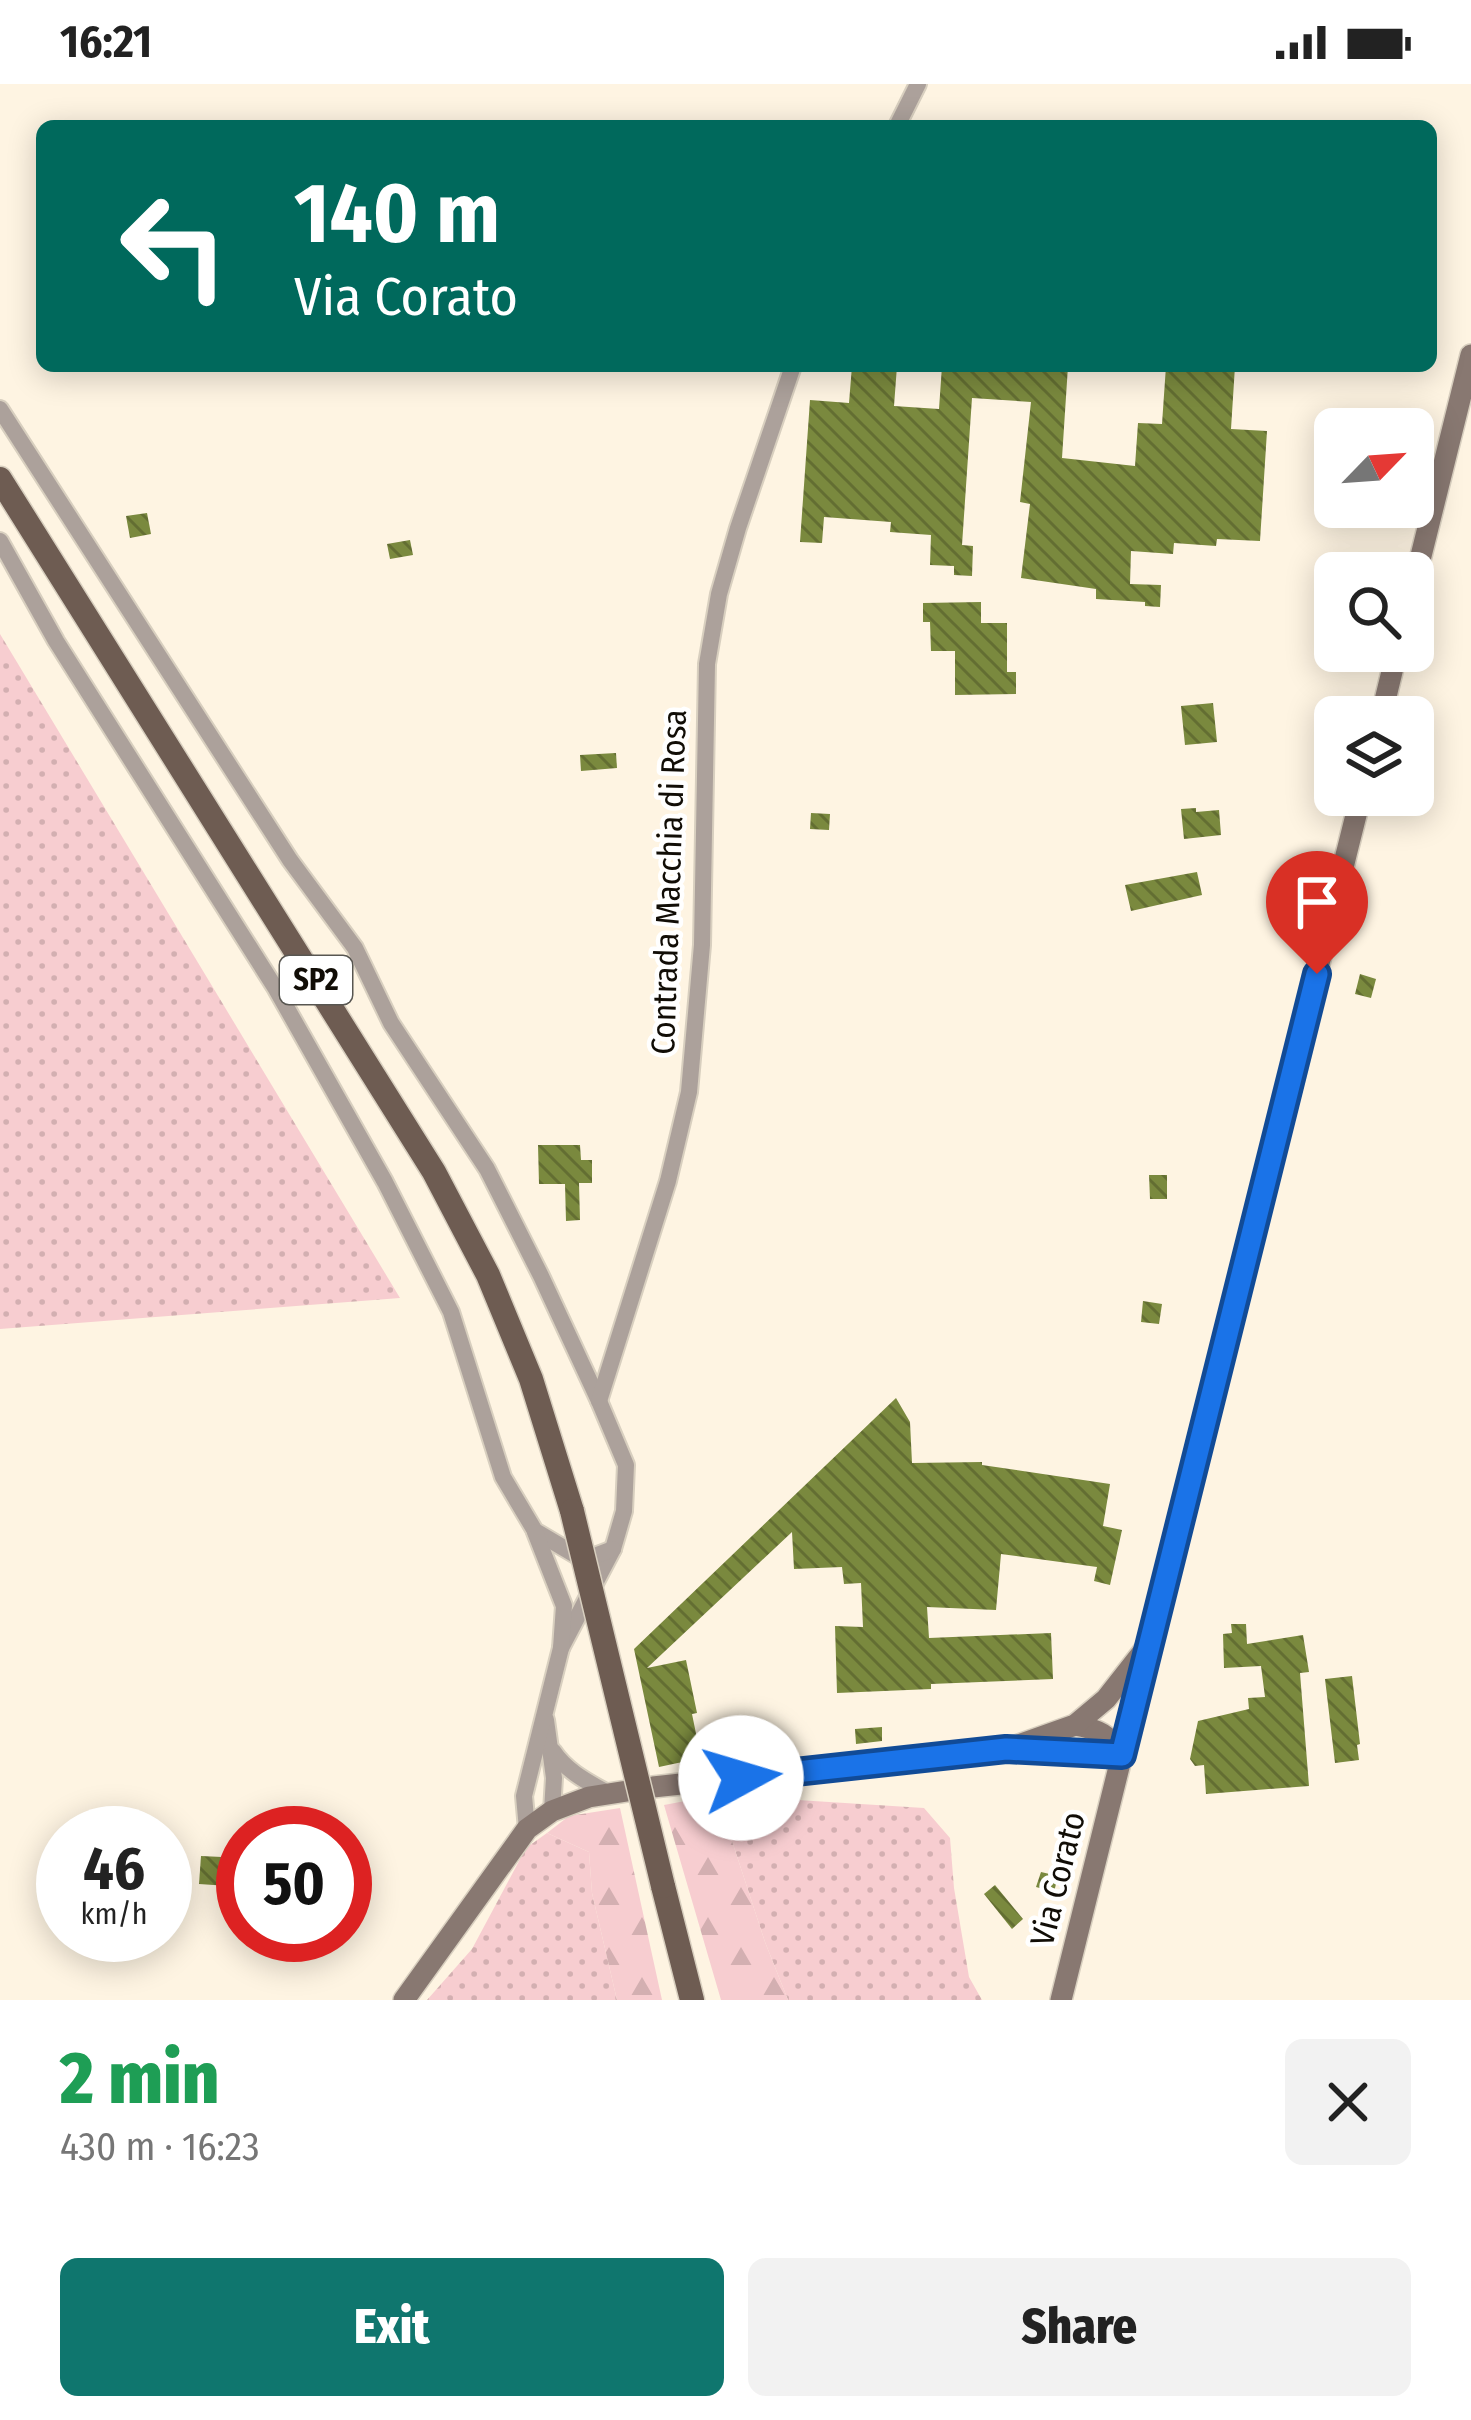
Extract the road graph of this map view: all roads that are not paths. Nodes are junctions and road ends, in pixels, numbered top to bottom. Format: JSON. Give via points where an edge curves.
{"nodes":[{"id":1,"x":918,"y":84,"type":"edge"},
{"id":2,"x":900,"y":120,"type":"edge"},
{"id":3,"x":1471,"y":355,"type":"edge"},
{"id":4,"x":792,"y":372,"type":"edge"},
{"id":5,"x":0,"y":410,"type":"edge"},
{"id":6,"x":0,"y":478,"type":"edge"},
{"id":7,"x":0,"y":541,"type":"edge"},
{"id":8,"x":1422,"y":552,"type":"edge"},
{"id":9,"x":1356,"y":816,"type":"edge"},
{"id":10,"x":599,"y":1401,"type":"junction"},
{"id":11,"x":535,"y":1532,"type":"junction"},
{"id":12,"x":613,"y":1549,"type":"junction"},
{"id":13,"x":1150,"y":1643,"type":"junction"},
{"id":14,"x":561,"y":1648,"type":"junction"},
{"id":15,"x":544,"y":1714,"type":"junction"},
{"id":16,"x":1075,"y":1724,"type":"junction"},
{"id":17,"x":551,"y":1749,"type":"junction"},
{"id":18,"x":1006,"y":1749,"type":"junction"},
{"id":19,"x":1122,"y":1755,"type":"junction"},
{"id":20,"x":609,"y":1794,"type":"junction"},
{"id":21,"x":552,"y":1811,"type":"junction"},
{"id":22,"x":527,"y":1829,"type":"junction"},
{"id":23,"x":693,"y":1996,"type":"edge"},
{"id":24,"x":404,"y":2000,"type":"edge"},
{"id":25,"x":1061,"y":2000,"type":"edge"}],
"edges":[{"from":1,"to":2,"type":"street"},
{"from":3,"to":8,"type":"main road"},
{"from":4,"to":10,"type":"street","name":"Contrada Macchia di Rosa","via":[[738,528],[707,664],[689,1092]]},
{"from":5,"to":10,"type":"street","via":[[355,948],[391,1023],[487,1169]]},
{"from":6,"to":23,"type":"main road","number":"SP2","bridge":true,"via":[[434,1172],[488,1275],[572,1511]]},
{"from":7,"to":11,"type":"street","via":[[385,1182],[452,1312],[503,1477]]},
{"from":9,"to":13,"type":"main road","name":"Via Corato"},
{"from":10,"to":12,"type":"street","via":[[626,1465]]},
{"from":11,"to":12,"type":"street","via":[[584,1560]]},
{"from":11,"to":14,"type":"street","via":[[564,1606]]},
{"from":12,"to":14,"type":"street"},
{"from":13,"to":16,"type":"main road"},
{"from":13,"to":19,"type":"main road","name":"Via Corato"},
{"from":14,"to":15,"type":"street"},
{"from":15,"to":17,"type":"street"},
{"from":15,"to":22,"type":"street","via":[[524,1796]]},
{"from":16,"to":18,"type":"main road"},
{"from":16,"to":19,"type":"main road","via":[[1097,1729]]},
{"from":17,"to":20,"type":"street"},
{"from":17,"to":21,"type":"street"},
{"from":18,"to":19,"type":"main road"},
{"from":18,"to":20,"type":"main road"},
{"from":19,"to":25,"type":"main road","name":"Via Corato"},
{"from":20,"to":21,"type":"main road"},
{"from":21,"to":22,"type":"main road"},
{"from":22,"to":24,"type":"main road"}]}
